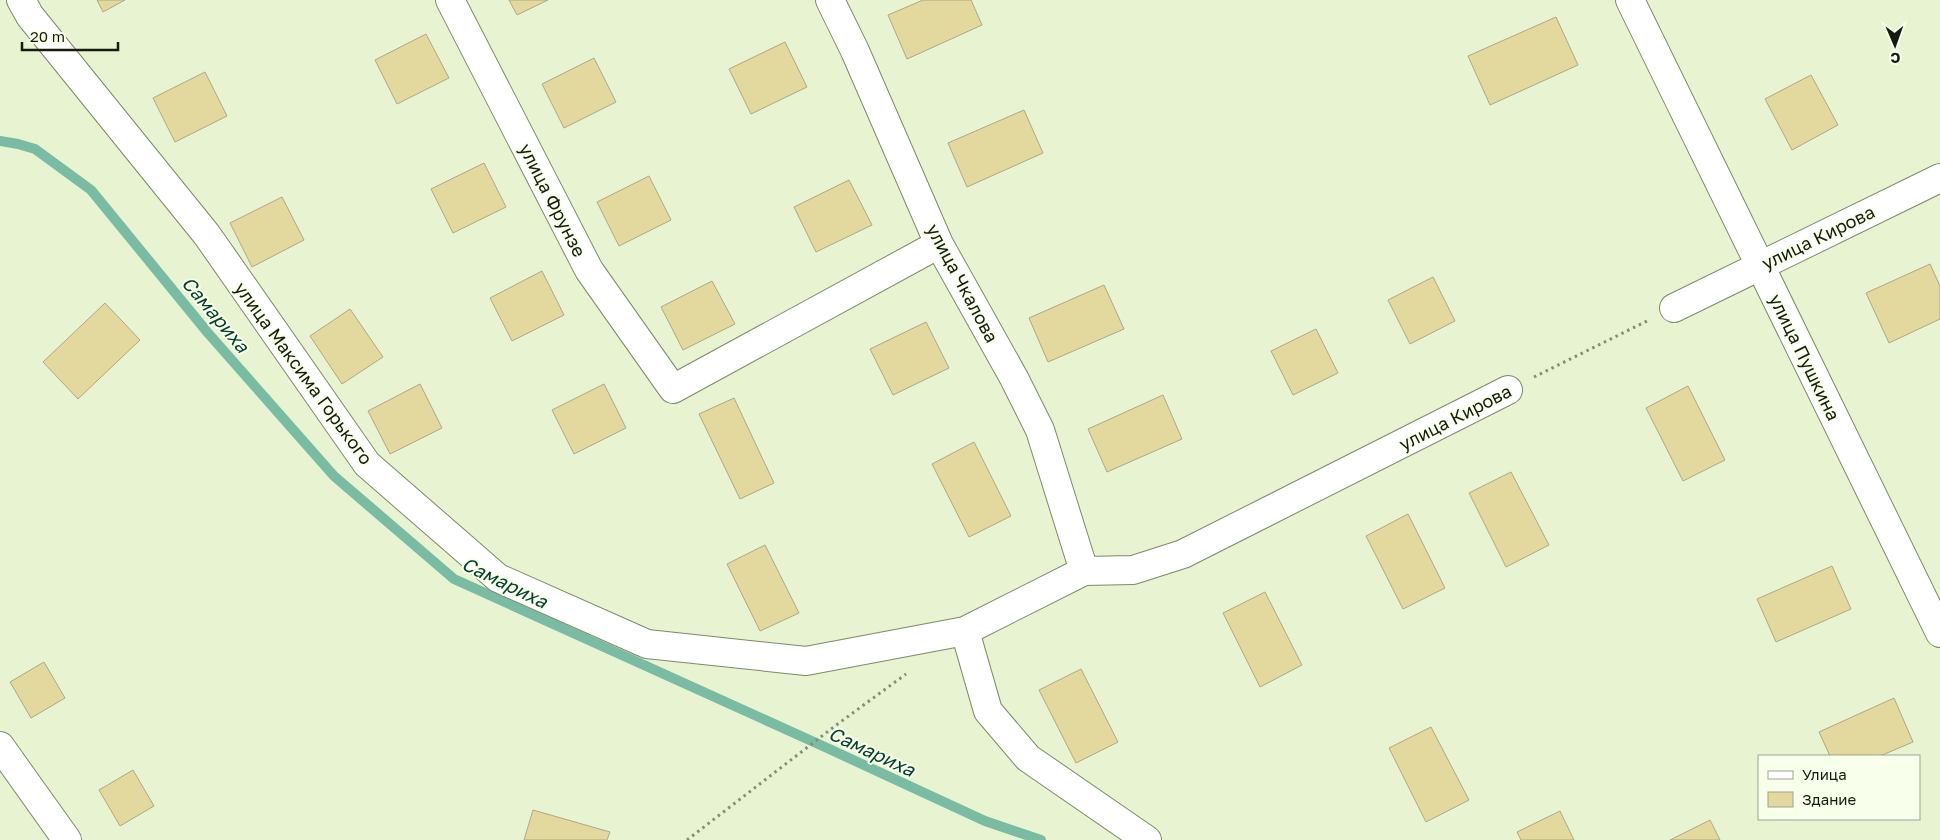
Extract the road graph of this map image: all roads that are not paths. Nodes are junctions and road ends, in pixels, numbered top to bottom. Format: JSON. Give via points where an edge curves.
{"nodes":[{"id":1,"x":21,"y":0,"type":"edge"},
{"id":2,"x":450,"y":0,"type":"edge"},
{"id":3,"x":830,"y":0,"type":"edge"},
{"id":4,"x":1630,"y":0,"type":"edge"},
{"id":5,"x":1940,"y":178,"type":"edge"},
{"id":6,"x":939,"y":244,"type":"junction"},
{"id":7,"x":1760,"y":265,"type":"junction"},
{"id":8,"x":1674,"y":308,"type":"road end"},
{"id":9,"x":1508,"y":390,"type":"road end"},
{"id":10,"x":1084,"y":571,"type":"junction"},
{"id":11,"x":964,"y":631,"type":"junction"},
{"id":12,"x":1940,"y":633,"type":"edge"},
{"id":13,"x":0,"y":746,"type":"edge"},
{"id":14,"x":67,"y":840,"type":"edge"},
{"id":15,"x":1147,"y":840,"type":"edge"}],
"edges":[{"from":1,"to":11,"type":"street","name":"улица Максима Горького","via":[[30,16],[206,235],[367,464],[498,578],[647,644],[806,661]]},
{"from":2,"to":6,"type":"street","name":"улица Фрунзе","via":[[589,270],[672,390]]},
{"from":3,"to":6,"type":"street","name":"улица Чкалова"},
{"from":4,"to":7,"type":"street","name":"улица Пушкина"},
{"from":5,"to":7,"type":"street","name":"улица Кирова"},
{"from":6,"to":10,"type":"street","name":"улица Чкалова","via":[[1040,430]]},
{"from":7,"to":8,"type":"street","name":"улица Кирова"},
{"from":7,"to":12,"type":"street","name":"улица Пушкина"},
{"from":9,"to":10,"type":"street","name":"улица Кирова","via":[[1183,554],[1133,570]]},
{"from":10,"to":11,"type":"street","name":"улица Кирова"},
{"from":11,"to":15,"type":"street","via":[[988,711],[1028,758]]},
{"from":13,"to":14,"type":"street"}]}
